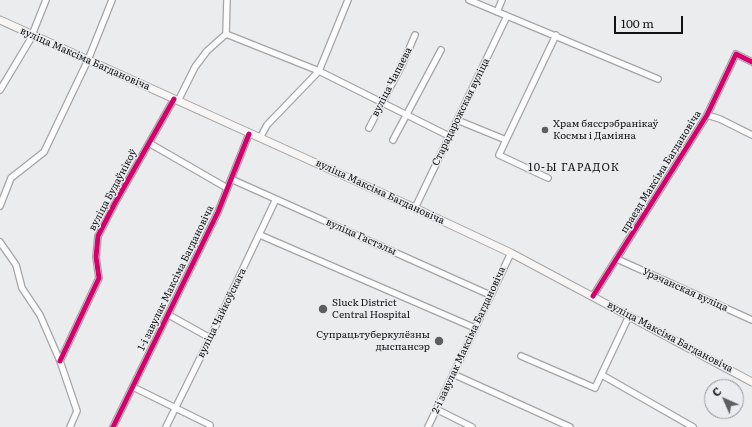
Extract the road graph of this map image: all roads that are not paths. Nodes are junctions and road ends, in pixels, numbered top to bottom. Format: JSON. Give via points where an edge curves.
{"nodes":[{"id":1,"x":46,"y":0,"type":"edge"},
{"id":2,"x":112,"y":0,"type":"edge"},
{"id":3,"x":227,"y":0,"type":"edge"},
{"id":4,"x":348,"y":0,"type":"edge"},
{"id":5,"x":469,"y":0,"type":"edge"},
{"id":6,"x":502,"y":0,"type":"edge"},
{"id":7,"x":497,"y":12,"type":"junction"},
{"id":8,"x":507,"y":16,"type":"junction"},
{"id":9,"x":0,"y":20,"type":"edge"},
{"id":10,"x":32,"y":34,"type":"junction"},
{"id":11,"x":226,"y":34,"type":"junction"},
{"id":12,"x":415,"y":35,"type":"dead end"},
{"id":13,"x":556,"y":35,"type":"junction"},
{"id":14,"x":441,"y":50,"type":"dead end"},
{"id":15,"x":88,"y":60,"type":"junction"},
{"id":16,"x":752,"y":62,"type":"edge"},
{"id":17,"x":319,"y":71,"type":"junction"},
{"id":18,"x":658,"y":78,"type":"dead end"},
{"id":19,"x":0,"y":90,"type":"edge"},
{"id":20,"x":176,"y":100,"type":"junction"},
{"id":21,"x":383,"y":102,"type":"junction"},
{"id":22,"x":407,"y":115,"type":"junction"},
{"id":23,"x":707,"y":115,"type":"junction"},
{"id":24,"x":457,"y":120,"type":"junction"},
{"id":25,"x":369,"y":128,"type":"dead end"},
{"id":26,"x":249,"y":134,"type":"junction"},
{"id":27,"x":752,"y":135,"type":"edge"},
{"id":28,"x":449,"y":136,"type":"junction"},
{"id":29,"x":260,"y":138,"type":"junction"},
{"id":30,"x":393,"y":140,"type":"dead end"},
{"id":31,"x":506,"y":140,"type":"junction"},
{"id":32,"x":149,"y":143,"type":"junction"},
{"id":33,"x":231,"y":178,"type":"junction"},
{"id":34,"x":548,"y":178,"type":"dead end"},
{"id":35,"x":228,"y":188,"type":"junction"},
{"id":36,"x":276,"y":199,"type":"junction"},
{"id":37,"x":0,"y":206,"type":"edge"},
{"id":38,"x":416,"y":208,"type":"junction"},
{"id":39,"x":260,"y":235,"type":"junction"},
{"id":40,"x":0,"y":242,"type":"edge"},
{"id":41,"x":510,"y":253,"type":"junction"},
{"id":42,"x":618,"y":259,"type":"junction"},
{"id":43,"x":490,"y":295,"type":"junction"},
{"id":44,"x":594,"y":296,"type":"junction"},
{"id":45,"x":169,"y":315,"type":"junction"},
{"id":46,"x":630,"y":316,"type":"junction"},
{"id":47,"x":752,"y":320,"type":"edge"},
{"id":48,"x":475,"y":328,"type":"junction"},
{"id":49,"x":210,"y":338,"type":"junction"},
{"id":50,"x":521,"y":356,"type":"dead end"},
{"id":51,"x":60,"y":361,"type":"junction"},
{"id":52,"x":453,"y":374,"type":"junction"},
{"id":53,"x":602,"y":375,"type":"junction"},
{"id":54,"x":752,"y":382,"type":"edge"},
{"id":55,"x":134,"y":387,"type":"junction"},
{"id":56,"x":175,"y":407,"type":"junction"},
{"id":57,"x":436,"y":409,"type":"junction"},
{"id":58,"x":210,"y":426,"type":"edge"},
{"id":59,"x":70,"y":427,"type":"edge"},
{"id":60,"x":113,"y":427,"type":"edge"},
{"id":61,"x":166,"y":427,"type":"edge"},
{"id":62,"x":428,"y":427,"type":"edge"},
{"id":63,"x":472,"y":427,"type":"edge"},
{"id":64,"x":569,"y":427,"type":"edge"},
{"id":65,"x":693,"y":427,"type":"edge"}],
"edges":[{"from":1,"to":10,"type":"street"},
{"from":2,"to":15,"type":"street"},
{"from":3,"to":11,"type":"street"},
{"from":4,"to":17,"type":"street"},
{"from":5,"to":7,"type":"street"},
{"from":6,"to":7,"type":"street"},
{"from":7,"to":8,"type":"street"},
{"from":8,"to":13,"type":"street"},
{"from":8,"to":24,"type":"street","name":"Старадарожская вуліца"},
{"from":9,"to":10,"type":"main road","name":"вуліца Максіма Багдановіча"},
{"from":10,"to":15,"type":"main road","name":"вуліца Максіма Багдановіча"},
{"from":10,"to":19,"type":"street"},
{"from":11,"to":17,"type":"street"},
{"from":11,"to":20,"type":"street","name":"вуліца Будаўнікоў","via":[[207,52]]},
{"from":12,"to":21,"type":"street","name":"вуліца Чапаева"},
{"from":13,"to":18,"type":"street"},
{"from":13,"to":31,"type":"street"},
{"from":14,"to":22,"type":"street"},
{"from":15,"to":20,"type":"main road","name":"вуліца Максіма Багдановіча"},
{"from":15,"to":37,"type":"street","via":[[44,152],[11,178]]},
{"from":16,"to":23,"type":"street","name":"праезд Максіма Багдановіча","via":[[736,54]]},
{"from":17,"to":21,"type":"street"},
{"from":17,"to":29,"type":"street","via":[[267,125]]},
{"from":20,"to":26,"type":"main road","name":"вуліца Максіма Багдановіча"},
{"from":20,"to":32,"type":"street","name":"вуліца Будаўнікоў"},
{"from":21,"to":22,"type":"street"},
{"from":21,"to":25,"type":"street","name":"вуліца Чапаева"},
{"from":22,"to":28,"type":"street"},
{"from":22,"to":30,"type":"street"},
{"from":23,"to":27,"type":"street"},
{"from":23,"to":42,"type":"street","name":"праезд Максіма Багдановіча"},
{"from":24,"to":28,"type":"street","name":"Старадарожская вуліца"},
{"from":24,"to":31,"type":"street"},
{"from":26,"to":29,"type":"main road","name":"вуліца Максіма Багдановіча"},
{"from":26,"to":33,"type":"street","name":"1-і завулак Максіма Багдановіча"},
{"from":28,"to":38,"type":"street","name":"Старадарожская вуліца"},
{"from":29,"to":38,"type":"main road","name":"вуліца Максіма Багдановіча"},
{"from":31,"to":34,"type":"street","via":[[499,155]]},
{"from":32,"to":35,"type":"street"},
{"from":32,"to":51,"type":"street","name":"вуліца Будаўнікоў","via":[[98,236],[98,278]]},
{"from":33,"to":35,"type":"street","name":"1-і завулак Максіма Багдановіча"},
{"from":33,"to":36,"type":"street","name":"вуліца Гастэлы"},
{"from":35,"to":45,"type":"street","name":"1-і завулак Максіма Багдановіча"},
{"from":36,"to":39,"type":"street","name":"вуліца Чайкоўскага"},
{"from":36,"to":43,"type":"street","name":"вуліца Гастэлы"},
{"from":38,"to":41,"type":"main road","name":"вуліца Максіма Багдановіча"},
{"from":39,"to":48,"type":"street"},
{"from":39,"to":49,"type":"street","name":"вуліца Чайкоўскага"},
{"from":40,"to":51,"type":"street","via":[[16,265],[22,288],[40,315]]},
{"from":41,"to":43,"type":"street","name":"2-і завулак Максіма Багдановіча"},
{"from":41,"to":44,"type":"main road","name":"вуліца Максіма Багдановіча"},
{"from":42,"to":44,"type":"street","name":"праезд Максіма Багдановіча"},
{"from":42,"to":47,"type":"street","name":"Урэчанская вуліца"},
{"from":43,"to":48,"type":"street","name":"2-і завулак Максіма Багдановіча"},
{"from":44,"to":46,"type":"main road","name":"вуліца Максіма Багдановіча"},
{"from":45,"to":49,"type":"street"},
{"from":45,"to":55,"type":"street","name":"1-і завулак Максіма Багдановіча"},
{"from":46,"to":53,"type":"street"},
{"from":46,"to":54,"type":"main road","name":"вуліца Максіма Багдановіча"},
{"from":48,"to":52,"type":"street","name":"2-і завулак Максіма Багдановіча"},
{"from":49,"to":56,"type":"street","name":"вуліца Чайкоўскага"},
{"from":50,"to":53,"type":"street","via":[[595,388]]},
{"from":51,"to":59,"type":"street","via":[[77,411]]},
{"from":52,"to":57,"type":"street","name":"2-і завулак Максіма Багдановіча"},
{"from":52,"to":64,"type":"street"},
{"from":53,"to":65,"type":"street"},
{"from":55,"to":56,"type":"street"},
{"from":55,"to":60,"type":"street","name":"1-і завулак Максіма Багдановіча"},
{"from":56,"to":58,"type":"street"},
{"from":56,"to":61,"type":"street","name":"вуліца Чайкоўскага"},
{"from":57,"to":62,"type":"street","name":"2-і завулак Максіма Багдановіча"},
{"from":57,"to":63,"type":"street"}]}
